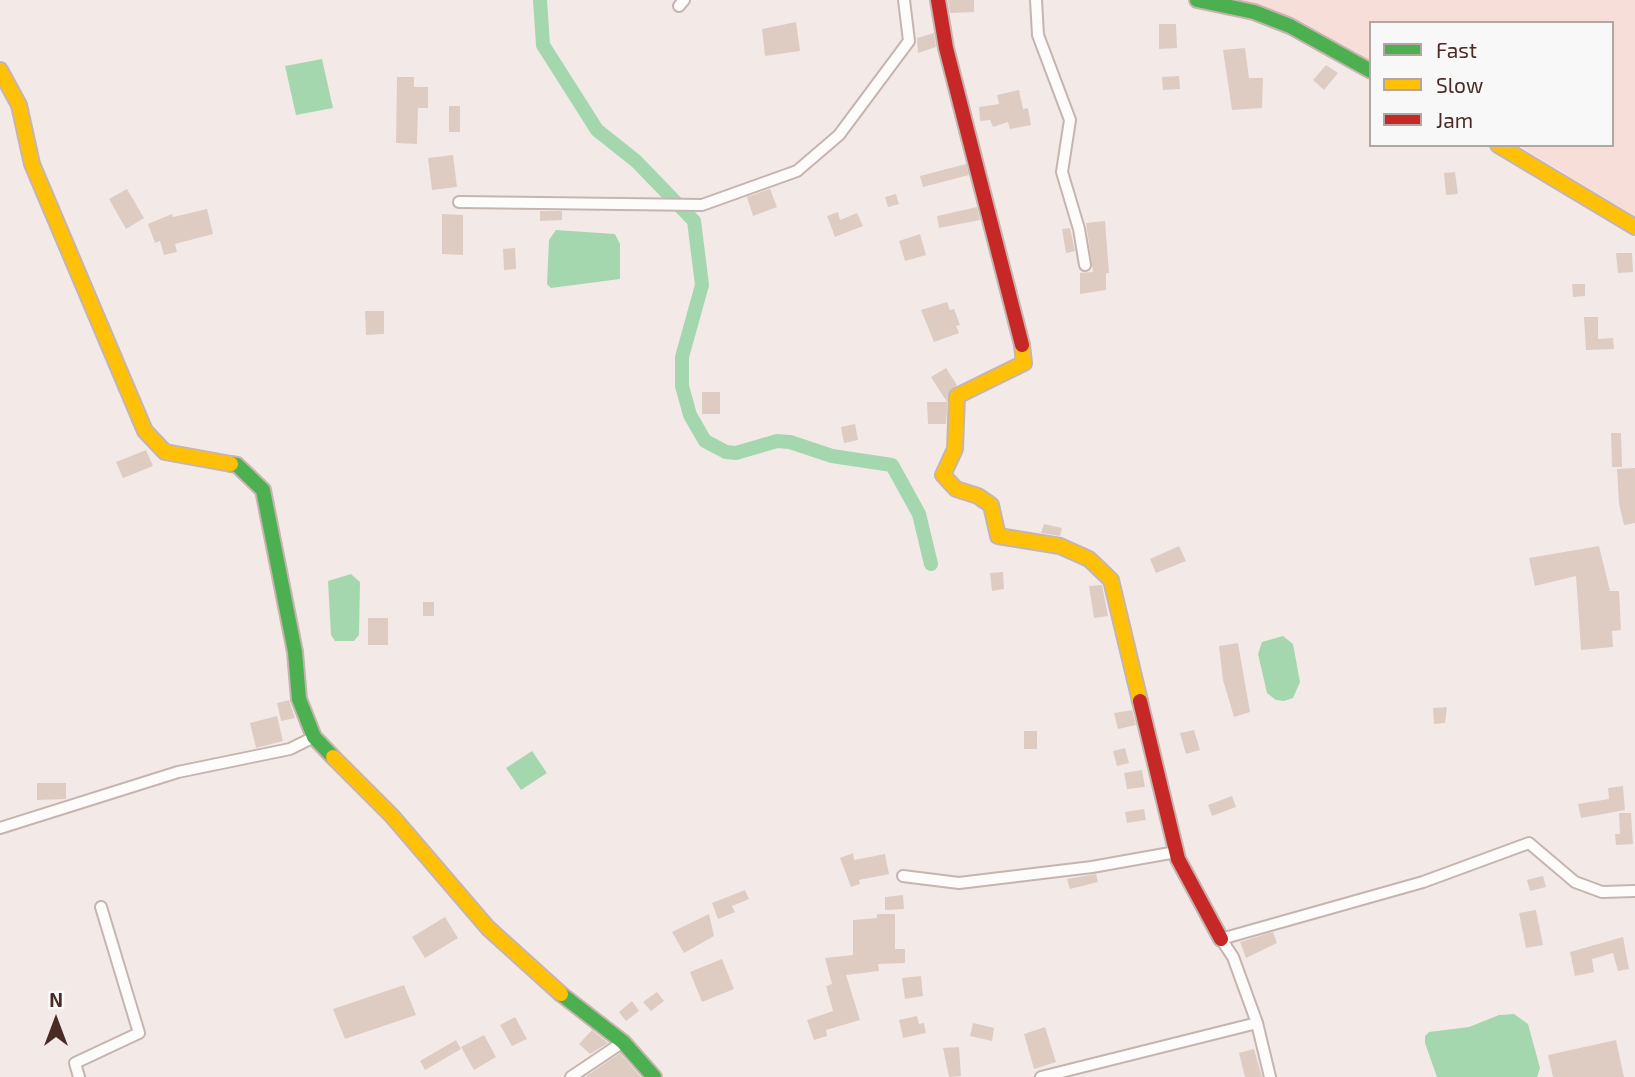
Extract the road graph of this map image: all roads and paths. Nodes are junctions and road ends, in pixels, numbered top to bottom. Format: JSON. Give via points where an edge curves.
{"nodes":[{"id":1,"x":904,"y":0,"type":"edge"},
{"id":2,"x":938,"y":0,"type":"edge"},
{"id":3,"x":1036,"y":0,"type":"edge"},
{"id":4,"x":1197,"y":0,"type":"edge"},
{"id":5,"x":0,"y":69,"type":"edge"},
{"id":6,"x":1369,"y":70,"type":"edge"},
{"id":7,"x":1501,"y":147,"type":"edge"},
{"id":8,"x":459,"y":202,"type":"dead end"},
{"id":9,"x":1635,"y":227,"type":"edge"},
{"id":10,"x":1085,"y":265,"type":"dead end"},
{"id":11,"x":314,"y":737,"type":"junction"},
{"id":12,"x":0,"y":828,"type":"edge"},
{"id":13,"x":1176,"y":852,"type":"junction"},
{"id":14,"x":904,"y":876,"type":"dead end"},
{"id":15,"x":1635,"y":891,"type":"edge"},
{"id":16,"x":101,"y":907,"type":"dead end"},
{"id":17,"x":1221,"y":939,"type":"junction"},
{"id":18,"x":1257,"y":1023,"type":"junction"},
{"id":19,"x":623,"y":1042,"type":"junction"},
{"id":20,"x":79,"y":1077,"type":"edge"},
{"id":21,"x":570,"y":1077,"type":"edge"},
{"id":22,"x":654,"y":1077,"type":"edge"},
{"id":23,"x":1041,"y":1077,"type":"edge"},
{"id":24,"x":1270,"y":1077,"type":"edge"}],
"edges":[{"from":1,"to":8,"type":"street","via":[[909,41],[839,135],[797,171],[702,205]]},
{"from":2,"to":13,"type":"street","via":[[946,48],[1025,357],[1024,363],[957,396],[955,449],[943,475],[956,489],[991,505],[998,536],[1060,546],[1089,559],[1111,580]]},
{"from":3,"to":10,"type":"street","via":[[1038,35],[1070,120],[1062,172]]},
{"from":4,"to":6,"type":"street","via":[[1254,12],[1290,26]]},
{"from":5,"to":11,"type":"street","via":[[19,104],[32,164],[145,431],[165,452],[237,465],[262,490],[295,652],[299,699]]},
{"from":7,"to":9,"type":"street"},
{"from":11,"to":12,"type":"street","via":[[290,749],[178,772]]},
{"from":11,"to":19,"type":"street","via":[[393,816],[488,928]]},
{"from":13,"to":14,"type":"street","via":[[959,883]]},
{"from":13,"to":17,"type":"street"},
{"from":15,"to":17,"type":"street","via":[[1602,892],[1575,881],[1529,843],[1423,882]]},
{"from":16,"to":20,"type":"street","via":[[139,1033],[75,1063]]},
{"from":17,"to":18,"type":"street","via":[[1233,957]]},
{"from":18,"to":23,"type":"street"},
{"from":18,"to":24,"type":"street"},
{"from":19,"to":21,"type":"street"},
{"from":19,"to":22,"type":"street"}]}
